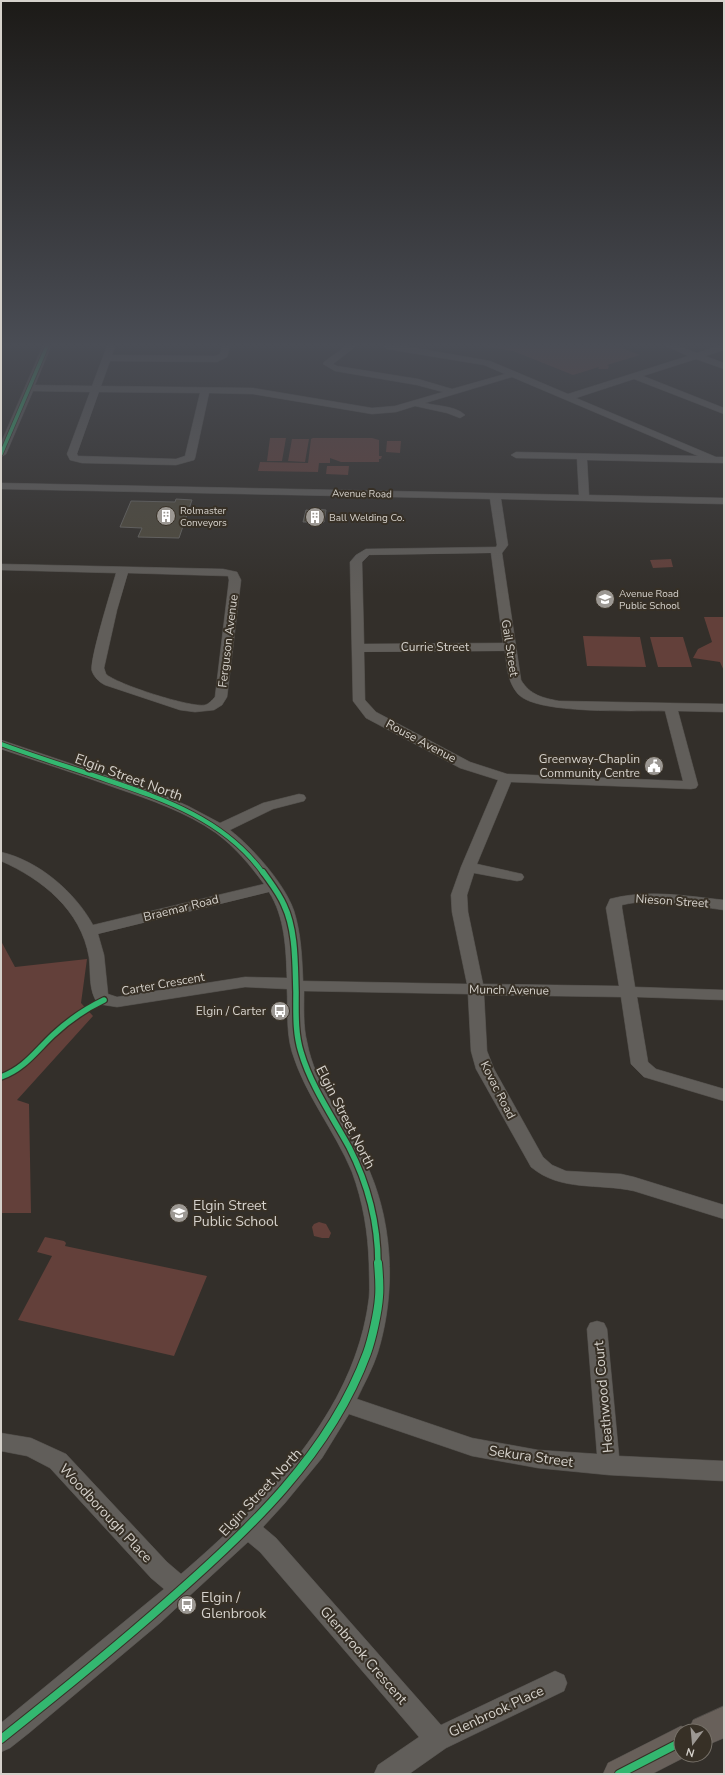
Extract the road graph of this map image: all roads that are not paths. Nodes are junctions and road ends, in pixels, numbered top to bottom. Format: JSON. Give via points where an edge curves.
{"nodes":[{"id":1,"x":12,"y":429,"type":"edge"},
{"id":2,"x":82,"y":429,"type":"edge"},
{"id":3,"x":198,"y":429,"type":"edge"},
{"id":4,"x":642,"y":429,"type":"edge"},
{"id":5,"x":1,"y":454,"type":"edge"},
{"id":6,"x":516,"y":455,"type":"dead end"},
{"id":7,"x":582,"y":457,"type":"junction"},
{"id":8,"x":713,"y":460,"type":"junction"},
{"id":9,"x":724,"y":460,"type":"edge"},
{"id":10,"x":1,"y":486,"type":"edge"},
{"id":11,"x":495,"y":496,"type":"junction"},
{"id":12,"x":584,"y":498,"type":"junction"},
{"id":13,"x":724,"y":501,"type":"edge"},
{"id":14,"x":498,"y":550,"type":"junction"},
{"id":15,"x":1,"y":567,"type":"edge"},
{"id":16,"x":123,"y":570,"type":"junction"},
{"id":17,"x":510,"y":647,"type":"junction"},
{"id":18,"x":359,"y":648,"type":"junction"},
{"id":19,"x":670,"y":707,"type":"junction"},
{"id":20,"x":724,"y":708,"type":"edge"},
{"id":21,"x":1,"y":744,"type":"edge"},
{"id":22,"x":506,"y":778,"type":"junction"},
{"id":23,"x":299,"y":798,"type":"dead end"},
{"id":24,"x":220,"y":829,"type":"junction"},
{"id":25,"x":3,"y":859,"type":"edge"},
{"id":26,"x":468,"y":867,"type":"junction"},
{"id":27,"x":517,"y":876,"type":"dead end"},
{"id":28,"x":273,"y":886,"type":"junction"},
{"id":29,"x":724,"y":905,"type":"edge"},
{"id":30,"x":90,"y":930,"type":"junction"},
{"id":31,"x":295,"y":983,"type":"junction"},
{"id":32,"x":475,"y":990,"type":"junction"},
{"id":33,"x":628,"y":991,"type":"junction"},
{"id":34,"x":724,"y":994,"type":"edge"},
{"id":35,"x":724,"y":1095,"type":"edge"},
{"id":36,"x":724,"y":1212,"type":"edge"},
{"id":37,"x":597,"y":1329,"type":"dead end"},
{"id":38,"x":345,"y":1404,"type":"junction"},
{"id":39,"x":1,"y":1442,"type":"edge"},
{"id":40,"x":609,"y":1465,"type":"junction"},
{"id":41,"x":724,"y":1471,"type":"edge"},
{"id":42,"x":247,"y":1527,"type":"junction"},
{"id":43,"x":182,"y":1589,"type":"junction"},
{"id":44,"x":555,"y":1683,"type":"dead end"},
{"id":45,"x":724,"y":1722,"type":"edge"},
{"id":46,"x":713,"y":1727,"type":"edge"},
{"id":47,"x":437,"y":1739,"type":"junction"},
{"id":48,"x":1,"y":1740,"type":"edge"},
{"id":49,"x":673,"y":1746,"type":"edge"},
{"id":50,"x":387,"y":1774,"type":"edge"},
{"id":51,"x":619,"y":1774,"type":"edge"}],
"edges":[{"from":1,"to":5,"type":"street"},
{"from":2,"to":3,"type":"street","via":[[72,454],[74,458],[176,462],[190,458]]},
{"from":4,"to":8,"type":"street"},
{"from":6,"to":7,"type":"street"},
{"from":7,"to":8,"type":"street"},
{"from":7,"to":12,"type":"street"},
{"from":8,"to":9,"type":"street"},
{"from":10,"to":11,"type":"street","name":"Avenue Road"},
{"from":11,"to":12,"type":"street","name":"Avenue Road"},
{"from":11,"to":14,"type":"street","name":"Gail Street","via":[[503,545]]},
{"from":12,"to":13,"type":"street","name":"Avenue Road"},
{"from":14,"to":17,"type":"street","name":"Gail Street","via":[[496,553]]},
{"from":14,"to":18,"type":"street","name":"Rouse Avenue","via":[[366,552],[356,562]]},
{"from":15,"to":16,"type":"street","name":"Ferguson Avenue"},
{"from":16,"to":16,"type":"street","name":"Ferguson Avenue","via":[[233,574],[235,580],[221,697],[217,704],[209,708],[185,707],[115,684],[100,675],[98,668]]},
{"from":17,"to":18,"type":"street","name":"Currie Street"},
{"from":17,"to":19,"type":"street","name":"Gail Street","via":[[515,680],[520,691],[534,700],[558,705]]},
{"from":18,"to":22,"type":"street","name":"Rouse Avenue","via":[[359,701],[370,715],[465,765]]},
{"from":19,"to":20,"type":"street","name":"Gail Street"},
{"from":19,"to":22,"type":"street","name":"Rouse Avenue","via":[[691,785]]},
{"from":21,"to":24,"type":"street","name":"Elgin Street North","via":[[144,793]]},
{"from":22,"to":26,"type":"street","name":"Kovac Road"},
{"from":23,"to":24,"type":"street","via":[[268,806]]},
{"from":24,"to":28,"type":"street","name":"Elgin Street North","via":[[251,855]]},
{"from":25,"to":30,"type":"street","name":"Carter Crescent","via":[[32,871],[53,886],[70,903]]},
{"from":26,"to":27,"type":"street"},
{"from":26,"to":32,"type":"street","name":"Kovac Road","via":[[459,895],[460,912],[474,972]]},
{"from":28,"to":30,"type":"street","name":"Braemar Road"},
{"from":28,"to":31,"type":"street","name":"Elgin Street North","via":[[287,909]]},
{"from":29,"to":33,"type":"street","name":"Nieson Street","via":[[626,898],[615,902]]},
{"from":30,"to":31,"type":"street","name":"Carter Crescent","via":[[100,995],[104,1000],[133,1000],[219,984]]},
{"from":31,"to":32,"type":"street","name":"Munch Avenue","via":[[313,987]]},
{"from":31,"to":38,"type":"street","name":"Elgin Street North","via":[[297,1031],[301,1054],[315,1089],[356,1161],[369,1193],[378,1239],[380,1272],[377,1318],[364,1363]]},
{"from":32,"to":33,"type":"street","name":"Munch Avenue"},
{"from":32,"to":36,"type":"street","name":"Kovac Road","via":[[479,1051],[485,1069],[537,1162],[544,1170],[568,1179],[620,1181],[645,1186]]},
{"from":33,"to":34,"type":"street","name":"Munch Avenue"},
{"from":33,"to":35,"type":"street","via":[[640,1064],[650,1073]]},
{"from":37,"to":40,"type":"street","name":"Heathwood Court"},
{"from":38,"to":40,"type":"street","name":"Sekura Street","via":[[472,1447],[538,1459]]},
{"from":38,"to":42,"type":"street","name":"Elgin Street North","via":[[300,1472]]},
{"from":39,"to":43,"type":"street","name":"Woodborough Place","via":[[31,1447],[58,1461],[159,1570]]},
{"from":40,"to":41,"type":"street","name":"Sekura Street"},
{"from":42,"to":43,"type":"street","name":"Elgin Street North"},
{"from":42,"to":47,"type":"street","name":"Glenbrook Crescent","via":[[268,1545]]},
{"from":43,"to":48,"type":"street","name":"Elgin Street North"},
{"from":44,"to":47,"type":"street","name":"Glenbrook Place"},
{"from":45,"to":46,"type":"main road"},
{"from":47,"to":50,"type":"street"},
{"from":49,"to":51,"type":"main road"}]}
